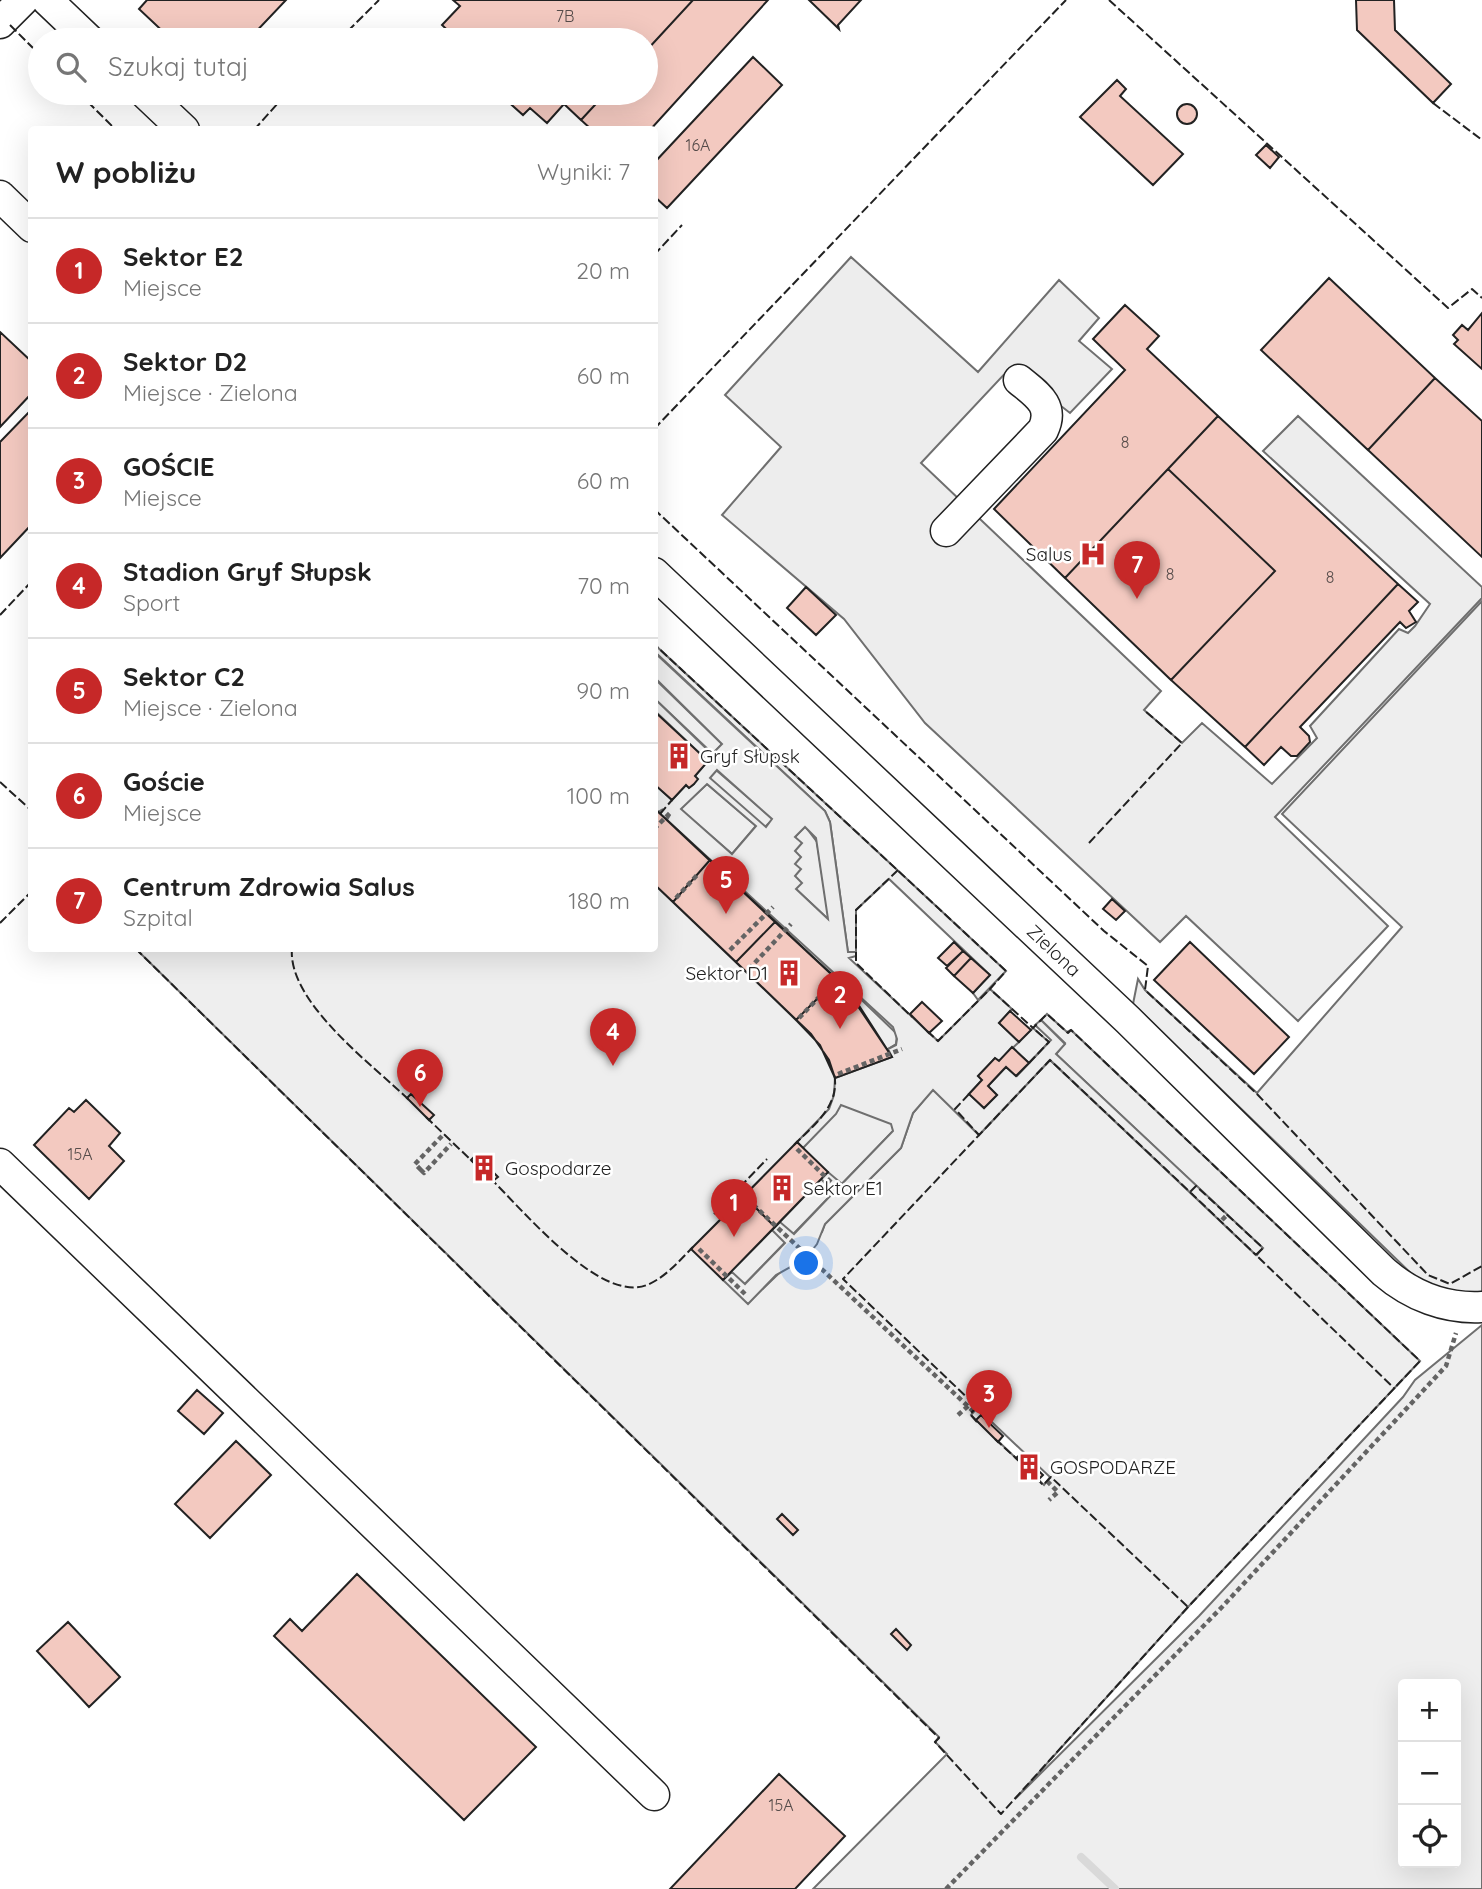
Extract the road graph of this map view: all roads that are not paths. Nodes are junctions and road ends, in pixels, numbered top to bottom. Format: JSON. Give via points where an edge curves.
{"nodes":[{"id":1,"x":23,"y":0,"type":"edge"},
{"id":2,"x":47,"y":0,"type":"edge"},
{"id":3,"x":0,"y":23,"type":"edge"},
{"id":4,"x":76,"y":28,"type":"edge"},
{"id":5,"x":158,"y":105,"type":"edge"},
{"id":6,"x":180,"y":126,"type":"edge"},
{"id":7,"x":0,"y":196,"type":"edge"},
{"id":8,"x":28,"y":223,"type":"edge"},
{"id":9,"x":1019,"y":380,"type":"dead end"},
{"id":10,"x":946,"y":531,"type":"dead end"},
{"id":11,"x":658,"y":577,"type":"edge"},
{"id":12,"x":0,"y":1164,"type":"edge"},
{"id":13,"x":1473,"y":1308,"type":"edge"},
{"id":14,"x":654,"y":1795,"type":"dead end"}],
"edges":[{"from":1,"to":3,"type":"street"},
{"from":2,"to":4,"type":"street"},
{"from":5,"to":6,"type":"street"},
{"from":7,"to":8,"type":"street"},
{"from":9,"to":10,"type":"street","via":[[1047,408],[1043,430]]},
{"from":11,"to":13,"type":"street","name":"Zielona","via":[[1128,1020],[1384,1272],[1413,1293]]},
{"from":12,"to":14,"type":"street"}]}
